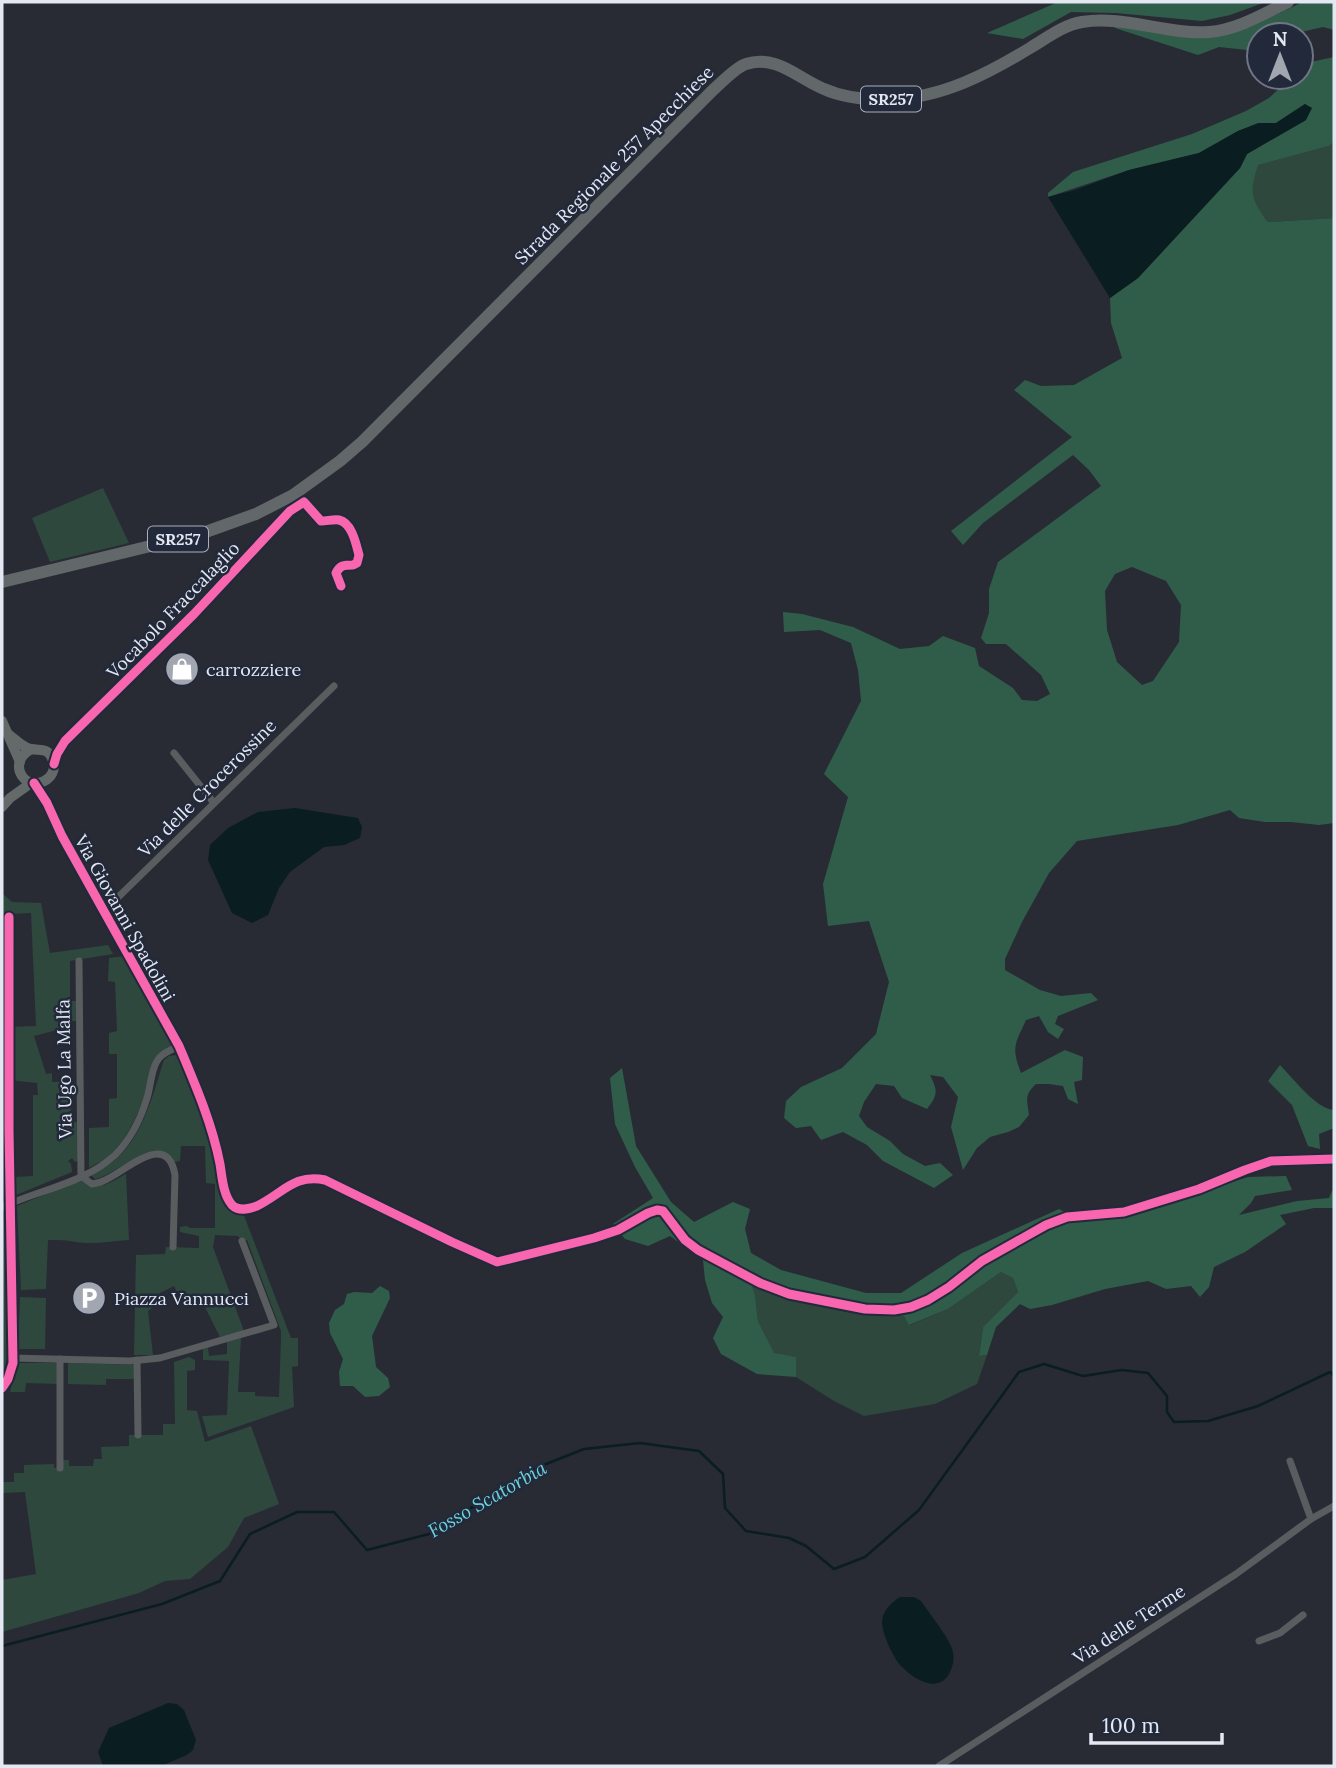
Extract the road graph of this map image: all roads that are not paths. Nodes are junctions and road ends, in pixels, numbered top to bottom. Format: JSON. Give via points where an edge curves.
{"nodes":[{"id":1,"x":1288,"y":2,"type":"edge"},
{"id":2,"x":2,"y":582,"type":"edge"},
{"id":3,"x":341,"y":586,"type":"dead end"},
{"id":4,"x":334,"y":686,"type":"dead end"},
{"id":5,"x":2,"y":721,"type":"edge"},
{"id":6,"x":8,"y":734,"type":"junction"},
{"id":7,"x":65,"y":741,"type":"junction"},
{"id":8,"x":37,"y":749,"type":"junction"},
{"id":9,"x":174,"y":753,"type":"dead end"},
{"id":10,"x":54,"y":764,"type":"junction"},
{"id":11,"x":20,"y":766,"type":"junction"},
{"id":12,"x":47,"y":780,"type":"junction"},
{"id":13,"x":32,"y":783,"type":"junction"},
{"id":14,"x":10,"y":798,"type":"junction"},
{"id":15,"x":47,"y":803,"type":"junction"},
{"id":16,"x":214,"y":803,"type":"junction"},
{"id":17,"x":2,"y":807,"type":"edge"},
{"id":18,"x":103,"y":912,"type":"junction"},
{"id":19,"x":9,"y":917,"type":"dead end"},
{"id":20,"x":79,"y":961,"type":"dead end"},
{"id":21,"x":179,"y":1046,"type":"junction"},
{"id":22,"x":1334,"y":1158,"type":"edge"},
{"id":23,"x":81,"y":1176,"type":"junction"},
{"id":24,"x":10,"y":1203,"type":"junction"},
{"id":25,"x":2,"y":1207,"type":"edge"},
{"id":26,"x":242,"y":1241,"type":"dead end"},
{"id":27,"x":173,"y":1247,"type":"dead end"},
{"id":28,"x":12,"y":1358,"type":"junction"},
{"id":29,"x":60,"y":1359,"type":"junction"},
{"id":30,"x":137,"y":1360,"type":"junction"},
{"id":31,"x":2,"y":1388,"type":"edge"},
{"id":32,"x":138,"y":1435,"type":"dead end"},
{"id":33,"x":1290,"y":1461,"type":"dead end"},
{"id":34,"x":60,"y":1468,"type":"dead end"},
{"id":35,"x":1334,"y":1506,"type":"edge"},
{"id":36,"x":1311,"y":1519,"type":"junction"},
{"id":37,"x":1303,"y":1615,"type":"dead end"},
{"id":38,"x":1259,"y":1641,"type":"dead end"},
{"id":39,"x":939,"y":1766,"type":"edge"}],
"edges":[{"from":1,"to":2,"type":"main road","name":"Strada Regionale 257 Apecchiese","number":"SR257","via":[[1229,29],[1208,32],[1104,20],[1080,22],[972,79],[932,94],[893,99],[854,97],[825,90],[788,68],[765,62],[745,64],[713,90],[411,394],[340,461],[293,495],[200,534]]},
{"from":3,"to":7,"type":"street","name":"Vocabolo Fraccalaglio","via":[[336,573],[339,568],[359,559],[350,528],[339,520],[321,520],[304,502],[290,511]]},
{"from":4,"to":16,"type":"street","name":"Via delle Crocerossine"},
{"from":5,"to":6,"type":"main road"},
{"from":6,"to":8,"type":"main road"},
{"from":6,"to":11,"type":"main road"},
{"from":7,"to":8,"type":"street"},
{"from":7,"to":10,"type":"street"},
{"from":8,"to":10,"type":"main road","via":[[50,755]]},
{"from":8,"to":11,"type":"main road","via":[[26,752]]},
{"from":9,"to":16,"type":"street"},
{"from":10,"to":12,"type":"main road"},
{"from":11,"to":13,"type":"main road","via":[[23,778]]},
{"from":11,"to":14,"type":"main road"},
{"from":12,"to":13,"type":"main road"},
{"from":12,"to":15,"type":"street","name":"Via Giovanni Spadolini"},
{"from":13,"to":14,"type":"main road"},
{"from":13,"to":15,"type":"street","name":"Via Giovanni Spadolini"},
{"from":14,"to":17,"type":"main road"},
{"from":15,"to":18,"type":"street","name":"Via Giovanni Spadolini"},
{"from":16,"to":18,"type":"street","name":"Via delle Crocerossine"},
{"from":18,"to":21,"type":"street","name":"Via Giovanni Spadolini"},
{"from":19,"to":24,"type":"street"},
{"from":20,"to":23,"type":"street","name":"Via Ugo La Malfa"},
{"from":21,"to":22,"type":"street","name":"Via Giovanni Spadolini","via":[[214,1138],[228,1198],[239,1210],[313,1177],[497,1262],[606,1234],[657,1210],[698,1250],[746,1277],[789,1294],[865,1309],[894,1310],[928,1300],[982,1261],[1067,1217],[1124,1212],[1271,1161]]},
{"from":21,"to":23,"type":"street","via":[[160,1057],[141,1115],[122,1147]]},
{"from":23,"to":24,"type":"street"},
{"from":23,"to":27,"type":"street","via":[[92,1184],[138,1159],[156,1154],[166,1157],[175,1175]]},
{"from":24,"to":25,"type":"street"},
{"from":24,"to":28,"type":"street"},
{"from":26,"to":30,"type":"street","via":[[274,1325],[160,1358]]},
{"from":28,"to":29,"type":"street"},
{"from":28,"to":31,"type":"street"},
{"from":29,"to":30,"type":"street"},
{"from":29,"to":34,"type":"street"},
{"from":30,"to":32,"type":"street"},
{"from":33,"to":36,"type":"street"},
{"from":35,"to":36,"type":"street","name":"Via delle Terme"},
{"from":36,"to":39,"type":"street","name":"Via delle Terme","via":[[1236,1574]]},
{"from":37,"to":38,"type":"street","via":[[1280,1633]]}]}
